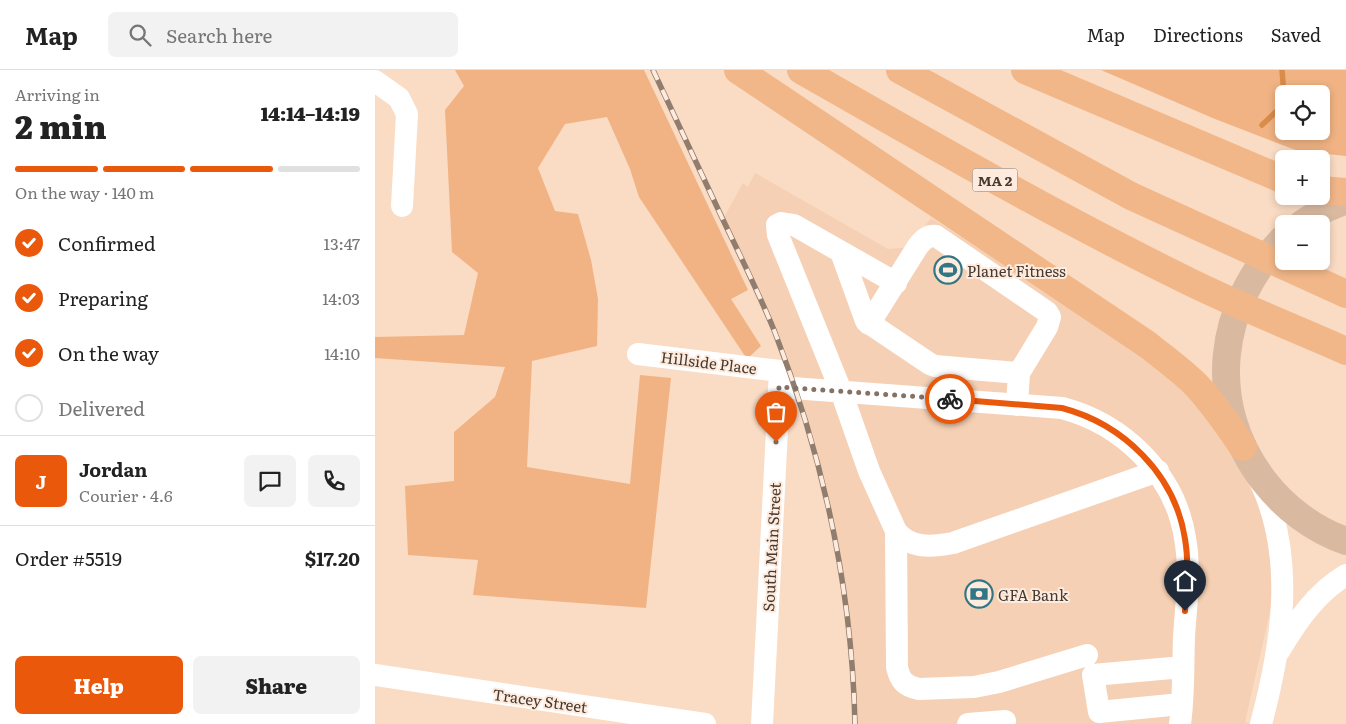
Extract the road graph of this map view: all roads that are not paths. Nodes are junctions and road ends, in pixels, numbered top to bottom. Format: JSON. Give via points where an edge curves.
{"nodes":[{"id":1,"x":738,"y":70,"type":"edge"},
{"id":2,"x":801,"y":70,"type":"edge"},
{"id":3,"x":900,"y":70,"type":"edge"},
{"id":4,"x":1025,"y":70,"type":"edge"},
{"id":5,"x":375,"y":81,"type":"edge"},
{"id":6,"x":1275,"y":176,"type":"edge"},
{"id":7,"x":1330,"y":191,"type":"edge"},
{"id":8,"x":1346,"y":192,"type":"edge"},
{"id":9,"x":1346,"y":200,"type":"edge"},
{"id":10,"x":401,"y":206,"type":"dead end"},
{"id":11,"x":1316,"y":215,"type":"edge"},
{"id":12,"x":1275,"y":248,"type":"edge"},
{"id":13,"x":841,"y":252,"type":"junction"},
{"id":14,"x":896,"y":283,"type":"junction"},
{"id":15,"x":1346,"y":294,"type":"edge"},
{"id":16,"x":869,"y":324,"type":"junction"},
{"id":17,"x":1346,"y":351,"type":"edge"},
{"id":18,"x":638,"y":354,"type":"dead end"},
{"id":19,"x":1019,"y":373,"type":"junction"},
{"id":20,"x":779,"y":379,"type":"junction"},
{"id":21,"x":841,"y":391,"type":"junction"},
{"id":22,"x":1017,"y":404,"type":"junction"},
{"id":23,"x":1247,"y":456,"type":"junction"},
{"id":24,"x":1158,"y":471,"type":"junction"},
{"id":25,"x":896,"y":531,"type":"junction"},
{"id":26,"x":1346,"y":541,"type":"edge"},
{"id":27,"x":1346,"y":575,"type":"edge"},
{"id":28,"x":1087,"y":655,"type":"dead end"},
{"id":29,"x":1275,"y":658,"type":"junction"},
{"id":30,"x":1183,"y":667,"type":"junction"},
{"id":31,"x":375,"y":675,"type":"edge"},
{"id":32,"x":1183,"y":717,"type":"edge"},
{"id":33,"x":1099,"y":718,"type":"edge"},
{"id":34,"x":1005,"y":721,"type":"dead end"},
{"id":35,"x":705,"y":724,"type":"edge"},
{"id":36,"x":761,"y":724,"type":"edge"},
{"id":37,"x":968,"y":724,"type":"edge"},
{"id":38,"x":1261,"y":724,"type":"edge"}],
"edges":[{"from":1,"to":23,"type":"highway","via":[[1148,345],[1204,393]]},
{"from":2,"to":17,"type":"highway","number":"MA 2","via":[[1034,202],[1192,283]]},
{"from":3,"to":15,"type":"highway","via":[[1131,196]]},
{"from":4,"to":6,"type":"highway"},
{"from":5,"to":10,"type":"street","via":[[399,98],[407,114]]},
{"from":7,"to":8,"type":"highway"},
{"from":9,"to":11,"type":"main road"},
{"from":12,"to":23,"type":"main road","via":[[1245,289],[1229,335],[1226,384],[1232,416]]},
{"from":13,"to":14,"type":"street"},
{"from":13,"to":16,"type":"street"},
{"from":13,"to":21,"type":"street","via":[[793,225],[777,225],[778,235]]},
{"from":14,"to":16,"type":"street"},
{"from":14,"to":19,"type":"street","via":[[918,246],[931,235],[1047,312],[1050,317],[1047,327]]},
{"from":16,"to":19,"type":"street","via":[[929,364]]},
{"from":18,"to":20,"type":"street","name":"Hillside Place"},
{"from":19,"to":22,"type":"street"},
{"from":20,"to":21,"type":"street","name":"Hillside Place"},
{"from":20,"to":36,"type":"street","name":"South Main Street"},
{"from":21,"to":22,"type":"street","name":"Hillside Place"},
{"from":21,"to":25,"type":"street","via":[[869,470]]},
{"from":22,"to":24,"type":"street","name":"Hillside Place","via":[[1062,408],[1090,417],[1128,442]]},
{"from":23,"to":26,"type":"main road","via":[[1270,488],[1291,509],[1315,526]]},
{"from":23,"to":29,"type":"street","via":[[1272,511],[1283,566],[1283,595]]},
{"from":24,"to":25,"type":"street","via":[[953,543],[911,544]]},
{"from":24,"to":30,"type":"street","name":"Hillside Place","via":[[1174,504],[1185,538],[1187,574]]},
{"from":25,"to":28,"type":"street","via":[[897,667],[904,684],[919,689],[974,687]]},
{"from":27,"to":29,"type":"street","via":[[1313,601]]},
{"from":29,"to":38,"type":"street"},
{"from":30,"to":32,"type":"street","name":"Hillside Place"},
{"from":30,"to":33,"type":"street","via":[[1093,675]]},
{"from":31,"to":35,"type":"street","name":"Tracey Street"},
{"from":32,"to":33,"type":"street"},
{"from":34,"to":37,"type":"street"}]}
